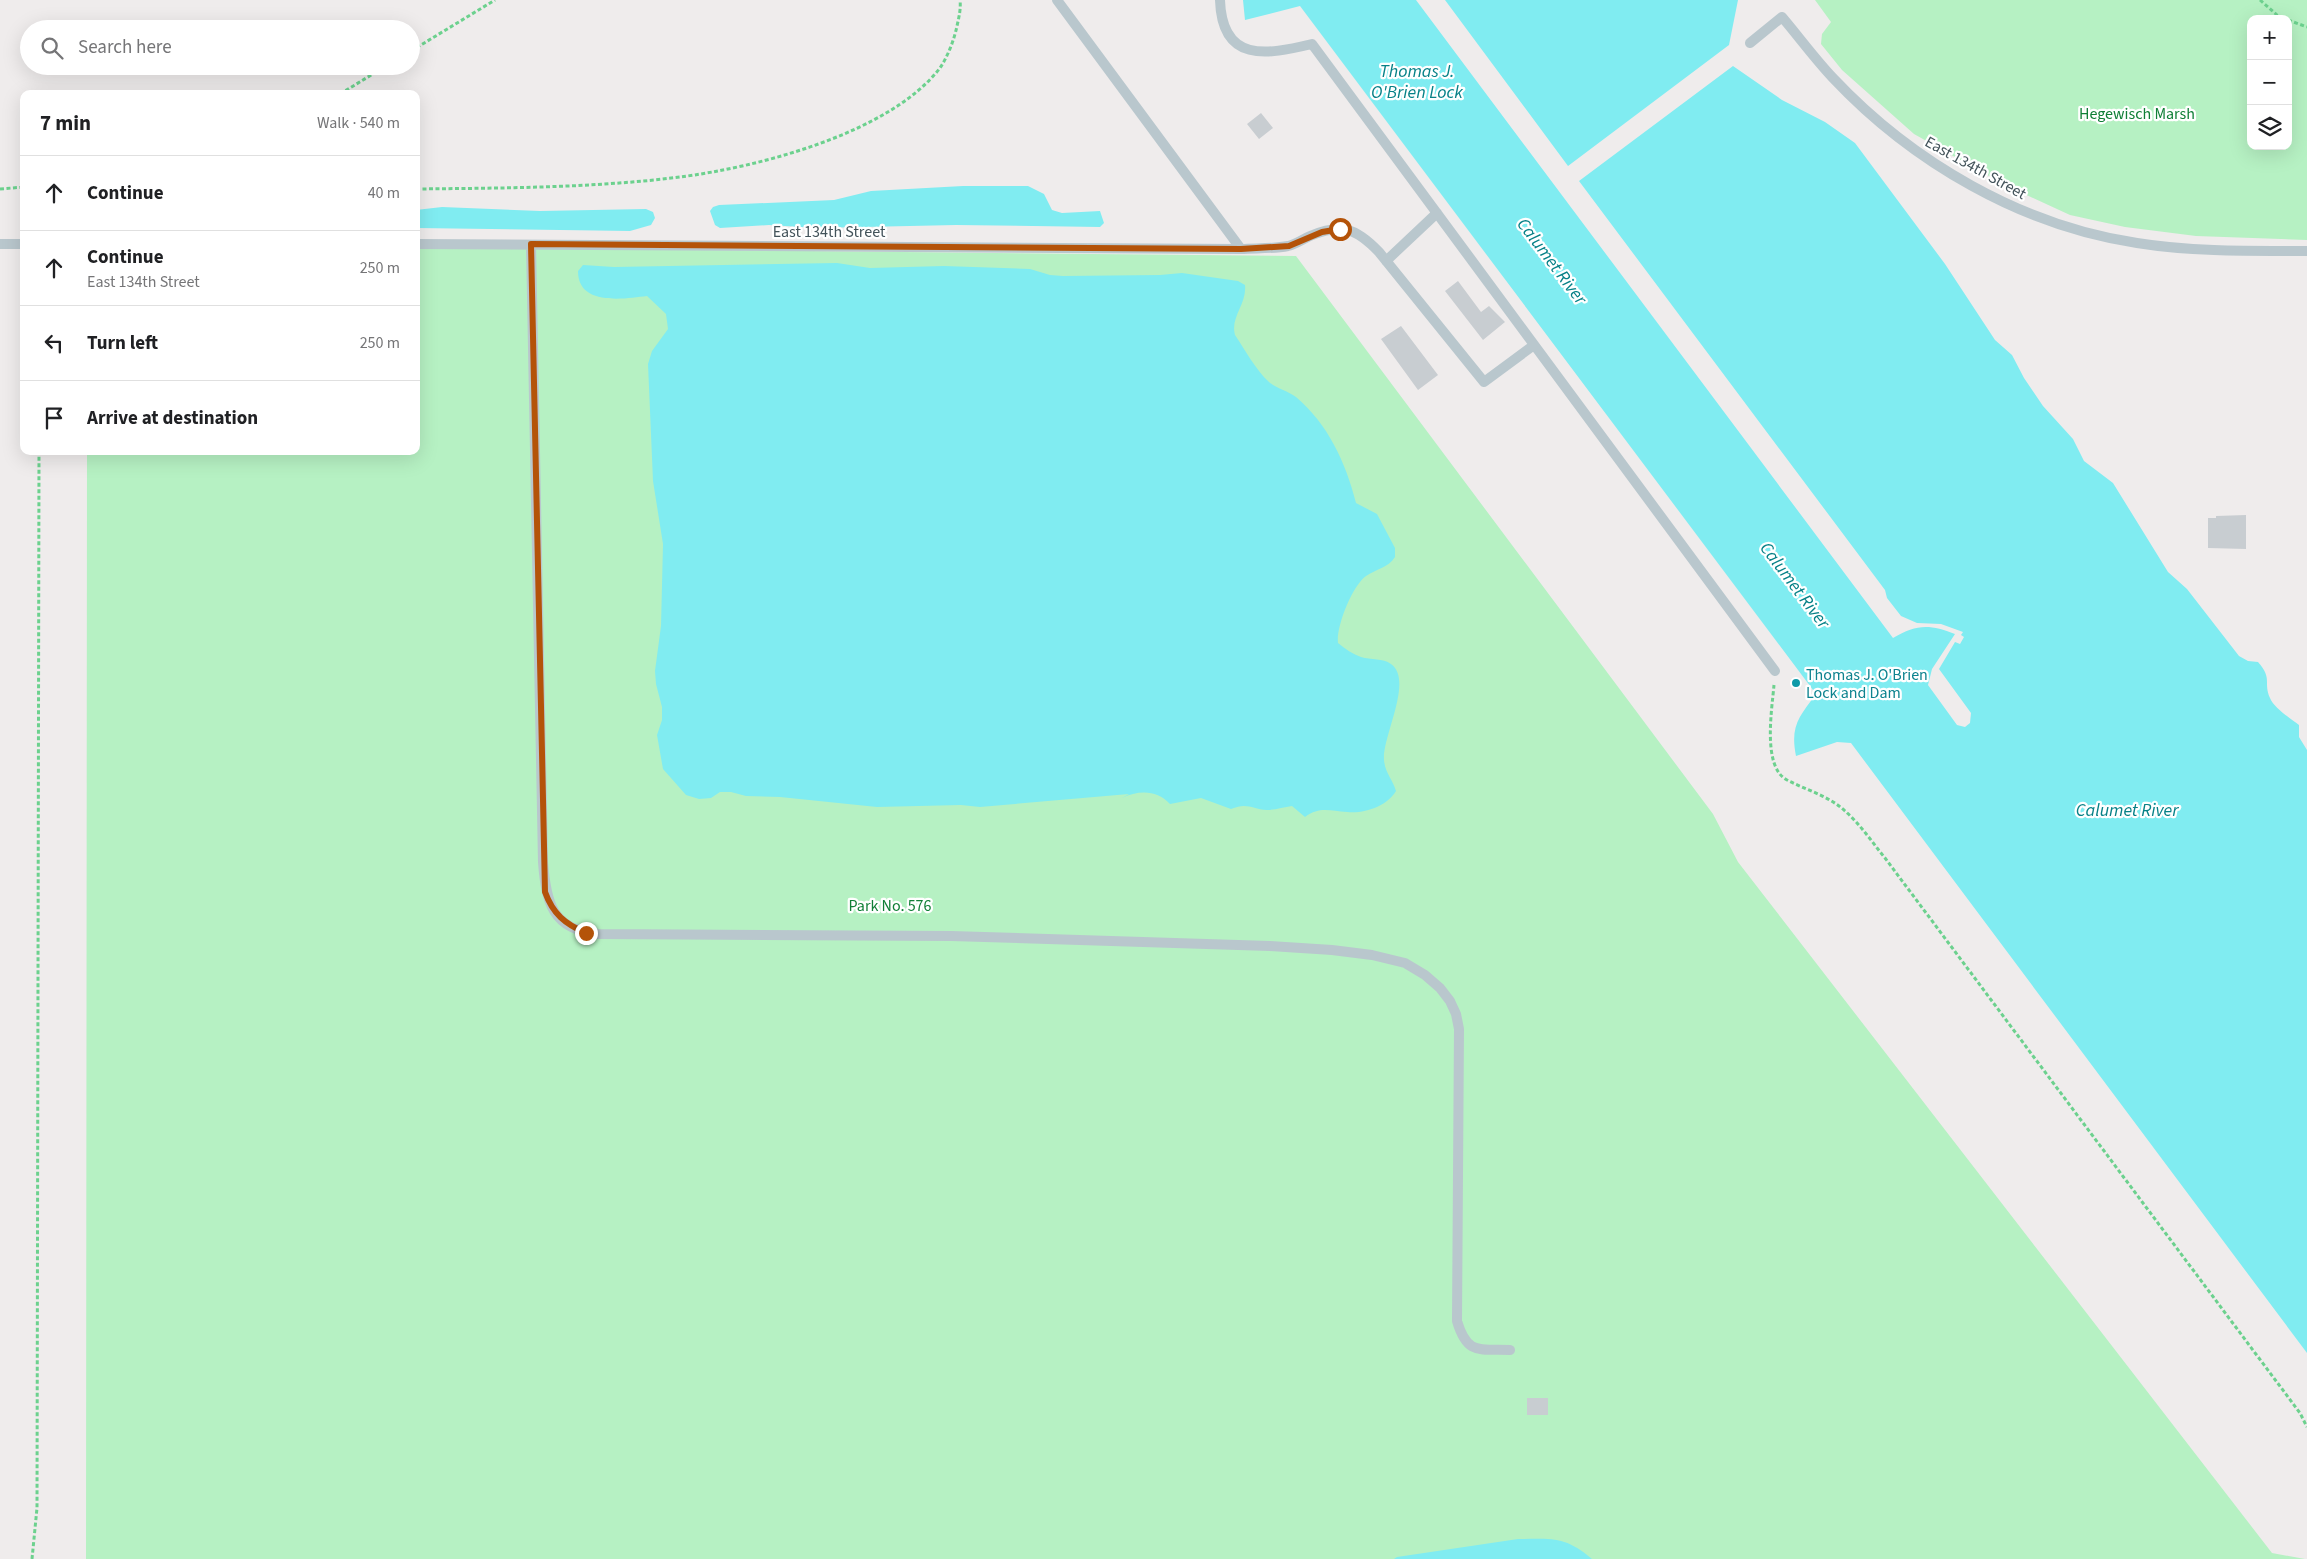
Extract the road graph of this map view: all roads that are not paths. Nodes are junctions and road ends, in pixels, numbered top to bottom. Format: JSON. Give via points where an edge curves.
{"nodes":[{"id":1,"x":1057,"y":0,"type":"edge"},
{"id":2,"x":1220,"y":0,"type":"edge"},
{"id":3,"x":1750,"y":43,"type":"dead end"},
{"id":4,"x":1437,"y":213,"type":"junction"},
{"id":5,"x":0,"y":244,"type":"edge"},
{"id":6,"x":20,"y":244,"type":"edge"},
{"id":7,"x":420,"y":244,"type":"edge"},
{"id":8,"x":531,"y":244,"type":"junction"},
{"id":9,"x":1241,"y":249,"type":"junction"},
{"id":10,"x":2307,"y":251,"type":"edge"},
{"id":11,"x":1386,"y":261,"type":"junction"},
{"id":12,"x":1534,"y":346,"type":"junction"},
{"id":13,"x":1775,"y":671,"type":"road end"},
{"id":14,"x":1510,"y":1350,"type":"dead end"}],
"edges":[{"from":1,"to":9,"type":"lane"},
{"from":2,"to":4,"type":"lane","via":[[1220,16],[1227,33],[1236,44],[1250,51],[1277,52],[1312,44]]},
{"from":3,"to":10,"type":"lane","name":"East 134th Street","via":[[1782,17],[1832,78],[1903,142],[1961,179],[2019,210],[2088,233],[2136,243],[2192,250]]},
{"from":4,"to":11,"type":"lane"},
{"from":4,"to":12,"type":"lane"},
{"from":5,"to":6,"type":"lane"},
{"from":7,"to":8,"type":"lane","name":"East 134th Street"},
{"from":8,"to":9,"type":"lane","name":"East 134th Street"},
{"from":8,"to":14,"type":"lane","via":[[543,862],[545,892],[560,919],[586,933],[598,934],[951,936],[1270,946],[1372,955],[1405,963],[1440,988],[1453,1007],[1459,1029],[1457,1321],[1461,1336],[1473,1348]]},
{"from":9,"to":11,"type":"lane","name":"East 134th Street","via":[[1289,246],[1322,232],[1340,229],[1364,236]]},
{"from":11,"to":12,"type":"lane","name":"East 134th Street","via":[[1484,382]]},
{"from":12,"to":13,"type":"lane"}]}
